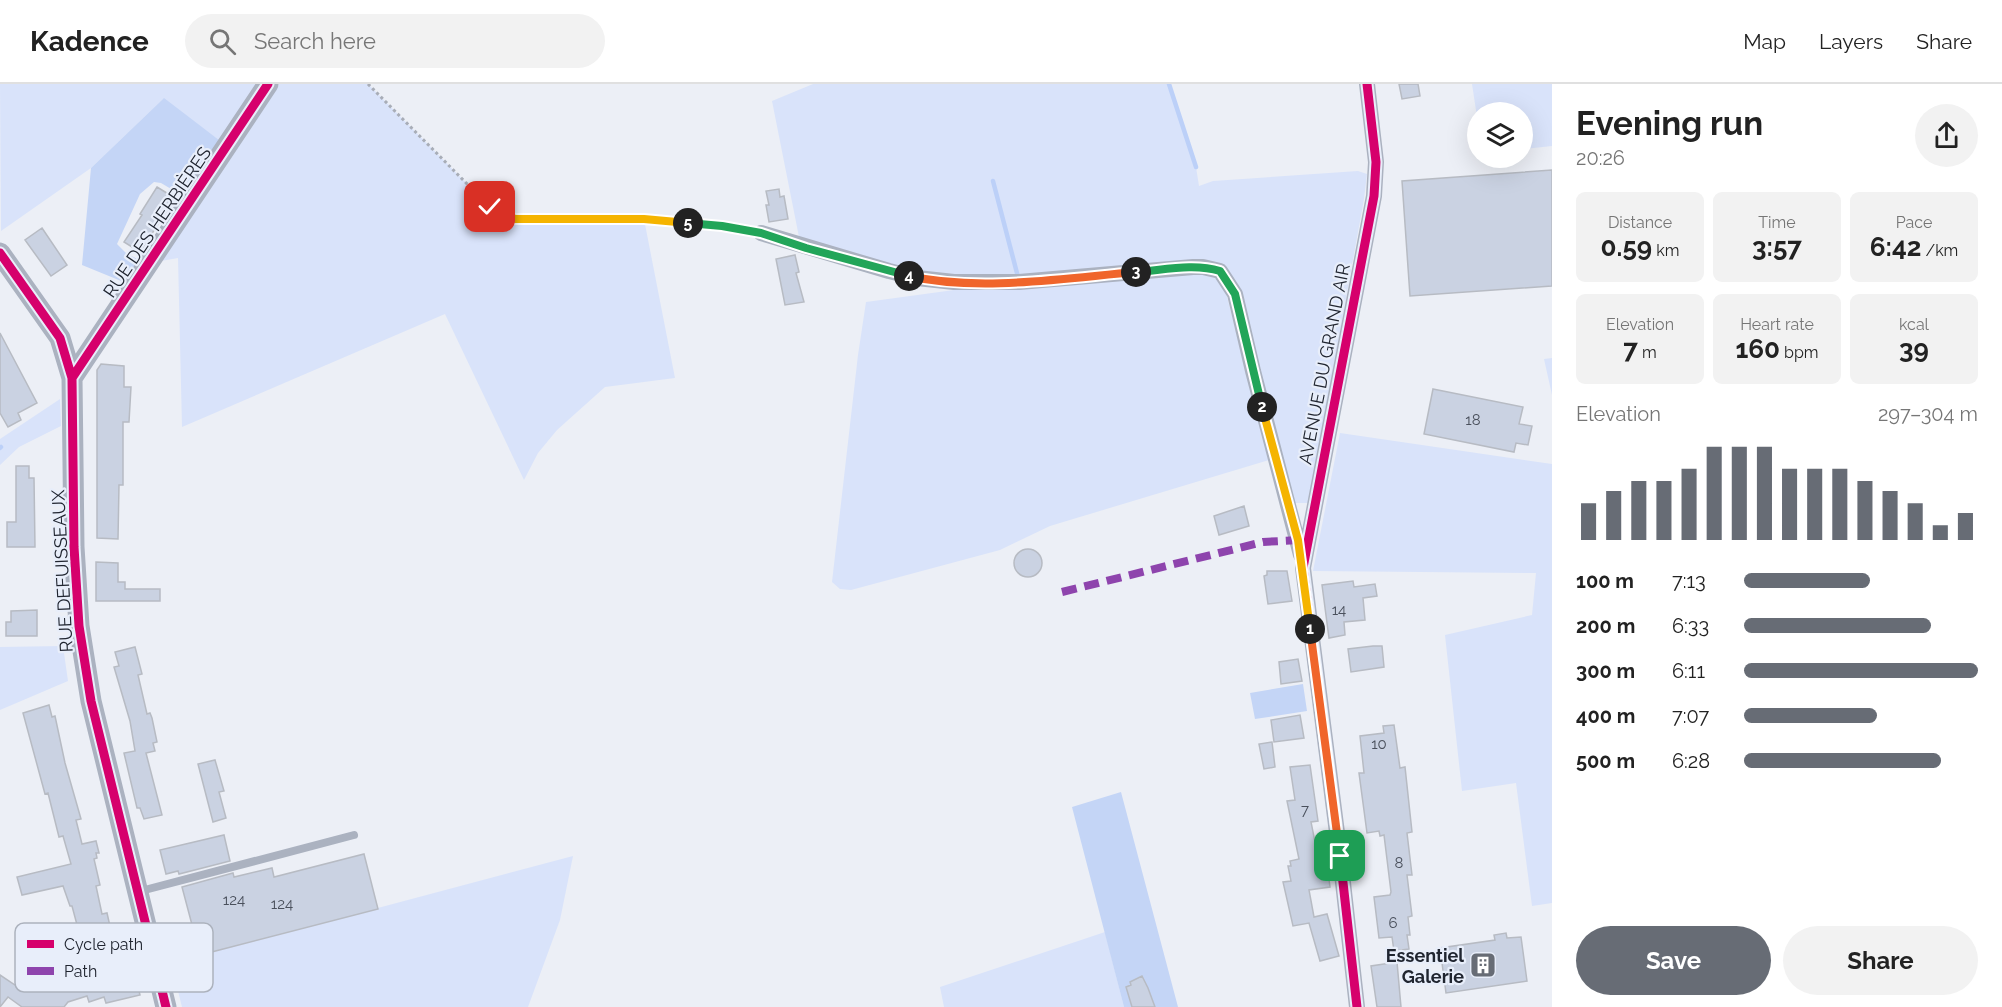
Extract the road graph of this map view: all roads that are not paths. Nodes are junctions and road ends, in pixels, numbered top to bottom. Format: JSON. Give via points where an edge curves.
{"nodes":[{"id":1,"x":268,"y":84,"type":"edge"},
{"id":2,"x":1367,"y":84,"type":"edge"},
{"id":3,"x":761,"y":233,"type":"road end"},
{"id":4,"x":0,"y":253,"type":"edge"},
{"id":5,"x":72,"y":378,"type":"junction"},
{"id":6,"x":1303,"y":568,"type":"junction"},
{"id":7,"x":354,"y":835,"type":"dead end"},
{"id":8,"x":138,"y":892,"type":"junction"},
{"id":9,"x":146,"y":923,"type":"edge"},
{"id":10,"x":162,"y":992,"type":"edge"},
{"id":11,"x":166,"y":1007,"type":"edge"},
{"id":12,"x":1357,"y":1007,"type":"edge"}],
"edges":[{"from":1,"to":5,"type":"street","name":"RUE DES HERBIÈRES"},
{"from":2,"to":6,"type":"street","name":"AVENUE DU GRAND AIR","via":[[1376,162],[1374,196]]},
{"from":3,"to":6,"type":"street","via":[[889,272],[954,282],[1019,282],[1193,267],[1220,271],[1235,294]]},
{"from":4,"to":5,"type":"street","name":"RUE DEFUISSEAUX","via":[[60,338]]},
{"from":5,"to":8,"type":"street","name":"RUE DEFUISSEAUX","via":[[79,626],[91,701]]},
{"from":6,"to":12,"type":"street","name":"AVENUE DU GRAND AIR"},
{"from":7,"to":8,"type":"lane"},
{"from":8,"to":9,"type":"street","name":"RUE DEFUISSEAUX"},
{"from":10,"to":11,"type":"street","name":"RUE DEFUISSEAUX"}]}
